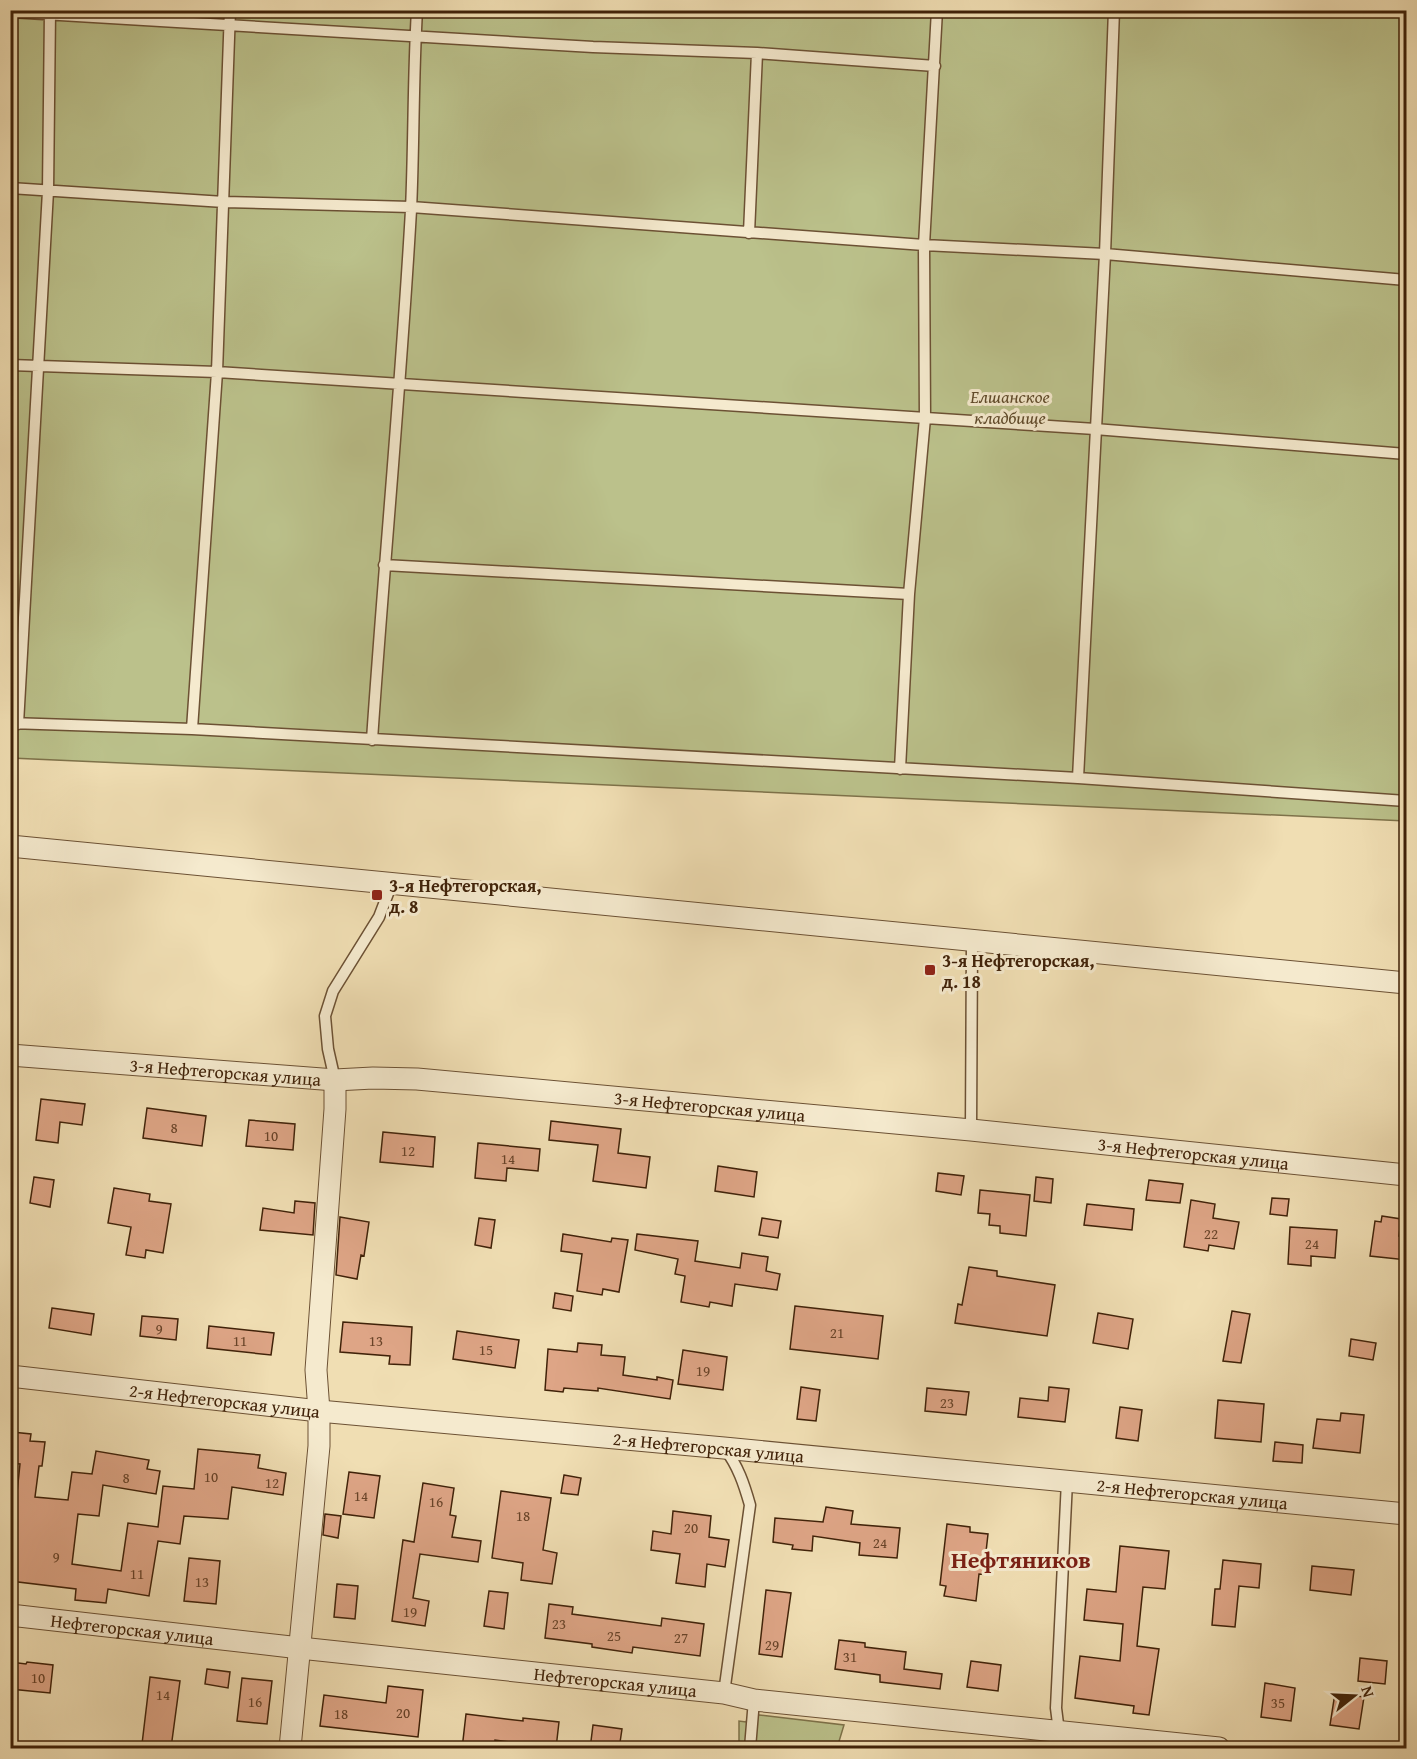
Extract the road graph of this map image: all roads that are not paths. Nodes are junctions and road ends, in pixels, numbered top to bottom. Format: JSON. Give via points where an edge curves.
{"nodes":[{"id":1,"x":230,"y":10,"type":"edge"},
{"id":2,"x":417,"y":10,"type":"edge"},
{"id":3,"x":937,"y":10,"type":"edge"},
{"id":4,"x":1114,"y":10,"type":"edge"},
{"id":5,"x":10,"y":12,"type":"edge"},
{"id":6,"x":50,"y":13,"type":"edge"},
{"id":7,"x":230,"y":25,"type":"junction"},
{"id":8,"x":416,"y":35,"type":"junction"},
{"id":9,"x":758,"y":53,"type":"junction"},
{"id":10,"x":934,"y":66,"type":"junction"},
{"id":11,"x":10,"y":188,"type":"edge"},
{"id":12,"x":48,"y":190,"type":"junction"},
{"id":13,"x":224,"y":202,"type":"junction"},
{"id":14,"x":411,"y":207,"type":"junction"},
{"id":15,"x":749,"y":233,"type":"junction"},
{"id":16,"x":924,"y":245,"type":"junction"},
{"id":17,"x":1105,"y":254,"type":"junction"},
{"id":18,"x":1407,"y":280,"type":"edge"},
{"id":19,"x":10,"y":365,"type":"edge"},
{"id":20,"x":39,"y":367,"type":"junction"},
{"id":21,"x":217,"y":372,"type":"junction"},
{"id":22,"x":400,"y":384,"type":"junction"},
{"id":23,"x":925,"y":418,"type":"junction"},
{"id":24,"x":1095,"y":429,"type":"junction"},
{"id":25,"x":1407,"y":454,"type":"edge"},
{"id":26,"x":384,"y":565,"type":"junction"},
{"id":27,"x":909,"y":594,"type":"junction"},
{"id":28,"x":14,"y":723,"type":"edge"},
{"id":29,"x":192,"y":729,"type":"junction"},
{"id":30,"x":372,"y":740,"type":"junction"},
{"id":31,"x":900,"y":770,"type":"junction"},
{"id":32,"x":1078,"y":778,"type":"junction"},
{"id":33,"x":1407,"y":801,"type":"edge"},
{"id":34,"x":10,"y":846,"type":"edge"},
{"id":35,"x":392,"y":883,"type":"junction"},
{"id":36,"x":972,"y":941,"type":"junction"},
{"id":37,"x":1407,"y":983,"type":"edge"},
{"id":38,"x":10,"y":1055,"type":"edge"},
{"id":39,"x":335,"y":1080,"type":"junction"},
{"id":40,"x":971,"y":1130,"type":"junction"},
{"id":41,"x":1407,"y":1174,"type":"edge"},
{"id":42,"x":10,"y":1376,"type":"edge"},
{"id":43,"x":319,"y":1411,"type":"junction"},
{"id":44,"x":724,"y":1448,"type":"junction"},
{"id":45,"x":1067,"y":1481,"type":"junction"},
{"id":46,"x":1407,"y":1514,"type":"edge"},
{"id":47,"x":10,"y":1615,"type":"edge"},
{"id":48,"x":300,"y":1648,"type":"junction"},
{"id":49,"x":724,"y":1693,"type":"junction"},
{"id":50,"x":754,"y":1700,"type":"junction"},
{"id":51,"x":1064,"y":1740,"type":"edge"},
{"id":52,"x":290,"y":1749,"type":"edge"},
{"id":53,"x":750,"y":1749,"type":"edge"},
{"id":54,"x":1219,"y":1749,"type":"edge"}],
"edges":[{"from":1,"to":7,"type":"lane"},
{"from":2,"to":8,"type":"lane"},
{"from":3,"to":10,"type":"lane"},
{"from":4,"to":17,"type":"lane"},
{"from":5,"to":6,"type":"lane"},
{"from":6,"to":7,"type":"lane"},
{"from":6,"to":12,"type":"lane"},
{"from":7,"to":8,"type":"lane"},
{"from":7,"to":13,"type":"lane"},
{"from":8,"to":9,"type":"lane"},
{"from":8,"to":14,"type":"lane"},
{"from":9,"to":10,"type":"lane"},
{"from":9,"to":15,"type":"lane"},
{"from":10,"to":16,"type":"lane"},
{"from":11,"to":12,"type":"lane"},
{"from":12,"to":13,"type":"lane"},
{"from":12,"to":20,"type":"lane"},
{"from":13,"to":14,"type":"lane"},
{"from":13,"to":21,"type":"lane"},
{"from":14,"to":15,"type":"lane"},
{"from":14,"to":22,"type":"lane"},
{"from":15,"to":16,"type":"lane"},
{"from":16,"to":17,"type":"lane"},
{"from":16,"to":23,"type":"lane"},
{"from":17,"to":18,"type":"lane"},
{"from":17,"to":24,"type":"lane"},
{"from":19,"to":20,"type":"lane"},
{"from":20,"to":21,"type":"lane"},
{"from":20,"to":28,"type":"lane"},
{"from":21,"to":22,"type":"lane"},
{"from":21,"to":29,"type":"lane"},
{"from":22,"to":23,"type":"lane"},
{"from":22,"to":26,"type":"lane"},
{"from":23,"to":24,"type":"lane"},
{"from":23,"to":27,"type":"lane"},
{"from":24,"to":25,"type":"lane"},
{"from":24,"to":32,"type":"lane"},
{"from":26,"to":27,"type":"lane"},
{"from":26,"to":30,"type":"lane"},
{"from":27,"to":31,"type":"lane"},
{"from":28,"to":29,"type":"lane"},
{"from":29,"to":30,"type":"lane"},
{"from":30,"to":31,"type":"lane"},
{"from":31,"to":32,"type":"lane"},
{"from":32,"to":33,"type":"lane"},
{"from":34,"to":35,"type":"street"},
{"from":35,"to":36,"type":"street"},
{"from":35,"to":39,"type":"lane","via":[[379,917],[333,991],[325,1016]]},
{"from":36,"to":37,"type":"street"},
{"from":36,"to":40,"type":"lane"},
{"from":38,"to":39,"type":"street","name":"3-я Нефтегорская улица"},
{"from":39,"to":40,"type":"street","name":"3-я Нефтегорская улица","via":[[417,1079]]},
{"from":39,"to":43,"type":"street","via":[[315,1370]]},
{"from":40,"to":41,"type":"street","name":"3-я Нефтегорская улица"},
{"from":42,"to":43,"type":"street","name":"2-я Нефтегорская улица"},
{"from":43,"to":44,"type":"street","name":"2-я Нефтегорская улица"},
{"from":43,"to":48,"type":"street"},
{"from":44,"to":45,"type":"street","name":"2-я Нефтегорская улица"},
{"from":44,"to":49,"type":"lane","via":[[745,1485],[750,1504]]},
{"from":45,"to":46,"type":"street","name":"2-я Нефтегорская улица"},
{"from":45,"to":51,"type":"lane","via":[[1056,1708]]},
{"from":47,"to":48,"type":"street","name":"Нефтегорская улица"},
{"from":48,"to":49,"type":"street","name":"Нефтегорская улица"},
{"from":48,"to":52,"type":"street"},
{"from":49,"to":50,"type":"street","name":"Нефтегорская улица"},
{"from":50,"to":51,"type":"street","name":"Нефтегорская улица"},
{"from":50,"to":53,"type":"lane"},
{"from":51,"to":54,"type":"street","name":"Нефтегорская улица"}]}
